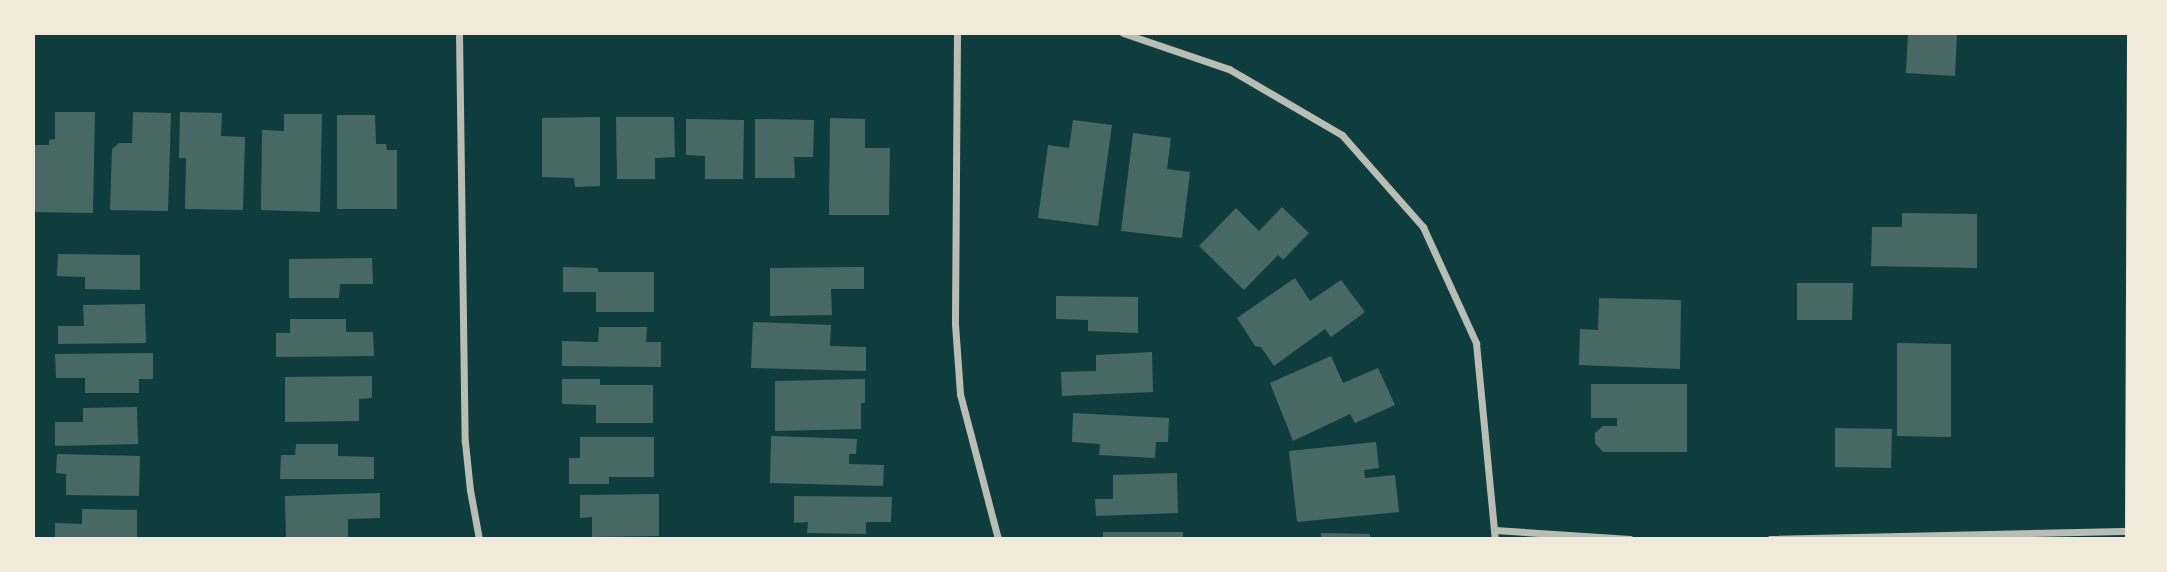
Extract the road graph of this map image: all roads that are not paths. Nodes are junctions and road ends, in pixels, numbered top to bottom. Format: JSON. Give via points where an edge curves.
{"nodes":[{"id":1,"x":459,"y":33,"type":"edge"},
{"id":2,"x":957,"y":33,"type":"edge"},
{"id":3,"x":1123,"y":33,"type":"edge"},
{"id":4,"x":2134,"y":33,"type":"edge"},
{"id":5,"x":1495,"y":530,"type":"junction"},
{"id":6,"x":2133,"y":533,"type":"edge"},
{"id":7,"x":479,"y":539,"type":"edge"},
{"id":8,"x":998,"y":539,"type":"edge"},
{"id":9,"x":1495,"y":539,"type":"edge"},
{"id":10,"x":1630,"y":539,"type":"edge"},
{"id":11,"x":1770,"y":539,"type":"edge"}],
"edges":[{"from":1,"to":7,"type":"street","via":[[466,442]]},
{"from":2,"to":8,"type":"street","via":[[955,324],[960,394]]},
{"from":3,"to":5,"type":"street","via":[[1229,69],[1342,135],[1423,227],[1476,343]]},
{"from":4,"to":6,"type":"main road"},
{"from":5,"to":9,"type":"street"},
{"from":5,"to":10,"type":"street"},
{"from":6,"to":11,"type":"street"}]}
